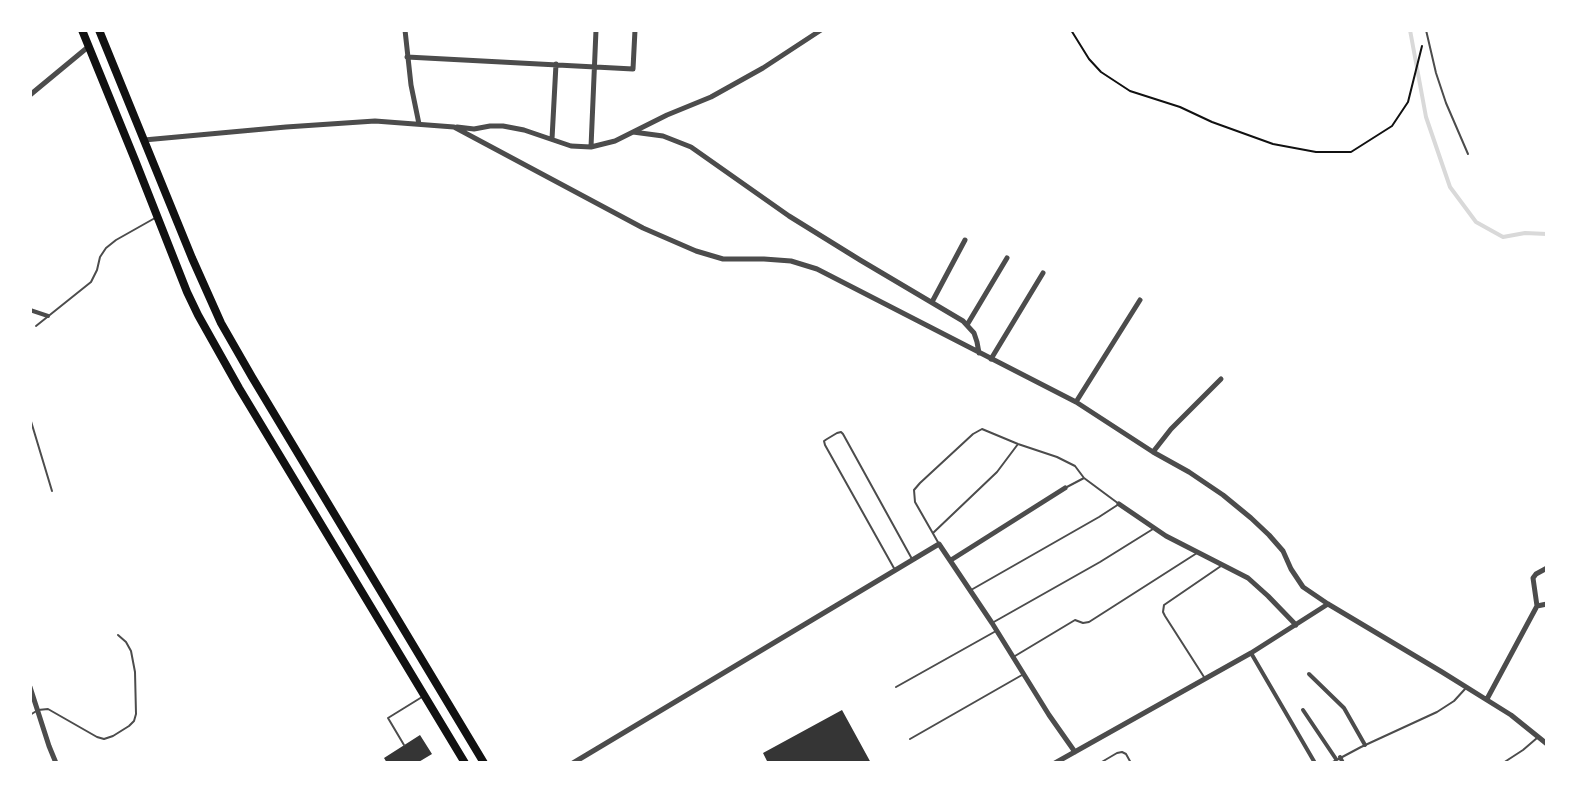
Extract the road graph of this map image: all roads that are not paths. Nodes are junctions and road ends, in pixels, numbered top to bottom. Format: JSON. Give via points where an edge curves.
{"nodes":[{"id":1,"x":82,"y":30,"type":"edge"},
{"id":2,"x":99,"y":30,"type":"edge"},
{"id":3,"x":405,"y":30,"type":"edge"},
{"id":4,"x":596,"y":30,"type":"edge"},
{"id":5,"x":635,"y":30,"type":"edge"},
{"id":6,"x":821,"y":30,"type":"edge"},
{"id":7,"x":1426,"y":30,"type":"edge"},
{"id":8,"x":88,"y":47,"type":"junction"},
{"id":9,"x":407,"y":57,"type":"junction"},
{"id":10,"x":556,"y":64,"type":"junction"},
{"id":11,"x":594,"y":67,"type":"junction"},
{"id":12,"x":30,"y":95,"type":"edge"},
{"id":13,"x":419,"y":124,"type":"junction"},
{"id":14,"x":454,"y":127,"type":"junction"},
{"id":15,"x":633,"y":132,"type":"junction"},
{"id":16,"x":552,"y":139,"type":"junction"},
{"id":17,"x":144,"y":140,"type":"junction"},
{"id":18,"x":591,"y":147,"type":"junction"},
{"id":19,"x":1468,"y":154,"type":"dead end"},
{"id":20,"x":157,"y":217,"type":"junction"},
{"id":21,"x":965,"y":240,"type":"dead end"},
{"id":22,"x":1007,"y":258,"type":"dead end"},
{"id":23,"x":1043,"y":273,"type":"dead end"},
{"id":24,"x":1140,"y":300,"type":"dead end"},
{"id":25,"x":932,"y":302,"type":"junction"},
{"id":26,"x":30,"y":310,"type":"edge"},
{"id":27,"x":48,"y":316,"type":"junction"},
{"id":28,"x":967,"y":325,"type":"junction"},
{"id":29,"x":36,"y":326,"type":"dead end"},
{"id":30,"x":979,"y":353,"type":"junction"},
{"id":31,"x":991,"y":359,"type":"junction"},
{"id":32,"x":1221,"y":379,"type":"dead end"},
{"id":33,"x":1076,"y":402,"type":"junction"},
{"id":34,"x":30,"y":418,"type":"edge"},
{"id":35,"x":1018,"y":444,"type":"junction"},
{"id":36,"x":1153,"y":452,"type":"junction"},
{"id":37,"x":1084,"y":478,"type":"junction"},
{"id":38,"x":1065,"y":488,"type":"joint"},
{"id":39,"x":52,"y":491,"type":"dead end"},
{"id":40,"x":1119,"y":504,"type":"junction"},
{"id":41,"x":1154,"y":528,"type":"junction"},
{"id":42,"x":933,"y":533,"type":"junction"},
{"id":43,"x":939,"y":544,"type":"junction"},
{"id":44,"x":1198,"y":552,"type":"junction"},
{"id":45,"x":913,"y":560,"type":"junction"},
{"id":46,"x":951,"y":560,"type":"junction"},
{"id":47,"x":1223,"y":565,"type":"junction"},
{"id":48,"x":1547,"y":568,"type":"edge"},
{"id":49,"x":895,"y":570,"type":"junction"},
{"id":50,"x":970,"y":590,"type":"junction"},
{"id":51,"x":1328,"y":604,"type":"junction"},
{"id":52,"x":1547,"y":604,"type":"edge"},
{"id":53,"x":1537,"y":606,"type":"junction"},
{"id":54,"x":992,"y":623,"type":"junction"},
{"id":55,"x":1296,"y":624,"type":"junction"},
{"id":56,"x":996,"y":630,"type":"junction"},
{"id":57,"x":118,"y":635,"type":"dead end"},
{"id":58,"x":1251,"y":653,"type":"junction"},
{"id":59,"x":1012,"y":657,"type":"junction"},
{"id":60,"x":1023,"y":674,"type":"junction"},
{"id":61,"x":1309,"y":674,"type":"dead end"},
{"id":62,"x":1205,"y":679,"type":"junction"},
{"id":63,"x":30,"y":687,"type":"edge"},
{"id":64,"x":896,"y":687,"type":"dead end"},
{"id":65,"x":1467,"y":687,"type":"junction"},
{"id":66,"x":425,"y":695,"type":"junction"},
{"id":67,"x":1487,"y":699,"type":"junction"},
{"id":68,"x":38,"y":710,"type":"junction"},
{"id":69,"x":1303,"y":710,"type":"dead end"},
{"id":70,"x":30,"y":715,"type":"edge"},
{"id":71,"x":1539,"y":736,"type":"junction"},
{"id":72,"x":910,"y":739,"type":"dead end"},
{"id":73,"x":1547,"y":744,"type":"edge"},
{"id":74,"x":404,"y":745,"type":"dead end"},
{"id":75,"x":1365,"y":745,"type":"junction"},
{"id":76,"x":1075,"y":752,"type":"junction"},
{"id":77,"x":1110,"y":757,"type":"junction"},
{"id":78,"x":1338,"y":758,"type":"junction"},
{"id":79,"x":56,"y":763,"type":"edge"},
{"id":80,"x":465,"y":763,"type":"edge"},
{"id":81,"x":484,"y":763,"type":"edge"},
{"id":82,"x":573,"y":763,"type":"edge"},
{"id":83,"x":1055,"y":763,"type":"edge"},
{"id":84,"x":1100,"y":763,"type":"edge"},
{"id":85,"x":1113,"y":763,"type":"edge"},
{"id":86,"x":1131,"y":763,"type":"edge"},
{"id":87,"x":1315,"y":763,"type":"edge"},
{"id":88,"x":1331,"y":763,"type":"edge"},
{"id":89,"x":1343,"y":763,"type":"edge"},
{"id":90,"x":1503,"y":763,"type":"edge"}],
"edges":[{"from":1,"to":8,"type":"main road"},
{"from":2,"to":17,"type":"main road"},
{"from":3,"to":9,"type":"street"},
{"from":4,"to":11,"type":"street"},
{"from":5,"to":11,"type":"street","via":[[633,69]]},
{"from":6,"to":15,"type":"street","via":[[711,98]]},
{"from":7,"to":19,"type":"lane","via":[[1446,103]]},
{"from":8,"to":12,"type":"street"},
{"from":8,"to":20,"type":"main road"},
{"from":9,"to":10,"type":"street"},
{"from":9,"to":13,"type":"street"},
{"from":10,"to":11,"type":"street"},
{"from":10,"to":16,"type":"street"},
{"from":11,"to":18,"type":"street"},
{"from":13,"to":14,"type":"street"},
{"from":13,"to":17,"type":"street","via":[[364,122]]},
{"from":14,"to":16,"type":"street","via":[[503,126]]},
{"from":14,"to":30,"type":"street","via":[[686,247],[723,259],[791,261],[817,269]]},
{"from":15,"to":18,"type":"street"},
{"from":15,"to":25,"type":"street","via":[[663,136],[691,147],[789,216]]},
{"from":16,"to":18,"type":"street","via":[[571,146]]},
{"from":17,"to":81,"type":"main road","via":[[221,323]]},
{"from":20,"to":27,"type":"lane","via":[[106,248],[91,282]]},
{"from":20,"to":66,"type":"main road","via":[[209,336]]},
{"from":21,"to":25,"type":"street"},
{"from":22,"to":28,"type":"street"},
{"from":23,"to":31,"type":"street"},
{"from":24,"to":33,"type":"street"},
{"from":25,"to":28,"type":"street"},
{"from":26,"to":27,"type":"street"},
{"from":27,"to":29,"type":"lane"},
{"from":28,"to":30,"type":"street","via":[[974,333]]},
{"from":30,"to":31,"type":"street"},
{"from":31,"to":33,"type":"street"},
{"from":32,"to":36,"type":"street"},
{"from":33,"to":36,"type":"street"},
{"from":34,"to":39,"type":"lane"},
{"from":35,"to":37,"type":"lane","via":[[1075,466]]},
{"from":35,"to":42,"type":"lane","via":[[997,472]]},
{"from":35,"to":42,"type":"lane","via":[[988,430],[977,430],[920,483],[914,490],[915,502]]},
{"from":36,"to":51,"type":"street","via":[[1189,472],[1251,518],[1283,551],[1303,587]]},
{"from":37,"to":38,"type":"lane"},
{"from":37,"to":40,"type":"lane"},
{"from":38,"to":46,"type":"street"},
{"from":40,"to":41,"type":"street"},
{"from":40,"to":50,"type":"lane"},
{"from":41,"to":44,"type":"street"},
{"from":41,"to":54,"type":"lane"},
{"from":42,"to":43,"type":"lane"},
{"from":43,"to":45,"type":"street"},
{"from":43,"to":46,"type":"street"},
{"from":44,"to":47,"type":"street"},
{"from":44,"to":59,"type":"lane","via":[[1089,622],[1075,620]]},
{"from":45,"to":49,"type":"street"},
{"from":45,"to":49,"type":"lane","via":[[843,434],[837,433],[824,441],[825,445]]},
{"from":46,"to":50,"type":"street"},
{"from":47,"to":55,"type":"street","via":[[1248,579]]},
{"from":47,"to":62,"type":"lane","via":[[1164,605],[1165,616]]},
{"from":48,"to":53,"type":"street","via":[[1533,578]]},
{"from":49,"to":82,"type":"street"},
{"from":50,"to":54,"type":"street"},
{"from":51,"to":55,"type":"street"},
{"from":51,"to":65,"type":"street"},
{"from":52,"to":53,"type":"street"},
{"from":53,"to":67,"type":"street"},
{"from":54,"to":56,"type":"street"},
{"from":55,"to":58,"type":"street"},
{"from":56,"to":59,"type":"street"},
{"from":56,"to":64,"type":"lane"},
{"from":57,"to":68,"type":"lane","via":[[126,642],[135,672],[136,714],[129,726],[104,739],[48,709]]},
{"from":58,"to":62,"type":"street"},
{"from":58,"to":87,"type":"street"},
{"from":59,"to":60,"type":"street"},
{"from":60,"to":72,"type":"lane"},
{"from":60,"to":76,"type":"street"},
{"from":61,"to":75,"type":"street","via":[[1344,708]]},
{"from":62,"to":76,"type":"street"},
{"from":63,"to":68,"type":"street"},
{"from":65,"to":67,"type":"street"},
{"from":65,"to":75,"type":"lane","via":[[1444,708]]},
{"from":66,"to":74,"type":"lane","via":[[388,718]]},
{"from":66,"to":80,"type":"main road"},
{"from":67,"to":71,"type":"street"},
{"from":68,"to":70,"type":"lane"},
{"from":68,"to":79,"type":"street"},
{"from":69,"to":78,"type":"street"},
{"from":71,"to":73,"type":"street"},
{"from":71,"to":90,"type":"lane"},
{"from":75,"to":78,"type":"lane"},
{"from":76,"to":83,"type":"street"},
{"from":77,"to":84,"type":"lane"},
{"from":77,"to":85,"type":"lane"},
{"from":77,"to":86,"type":"lane","via":[[1122,752]]},
{"from":78,"to":88,"type":"lane"},
{"from":78,"to":89,"type":"street"}]}
